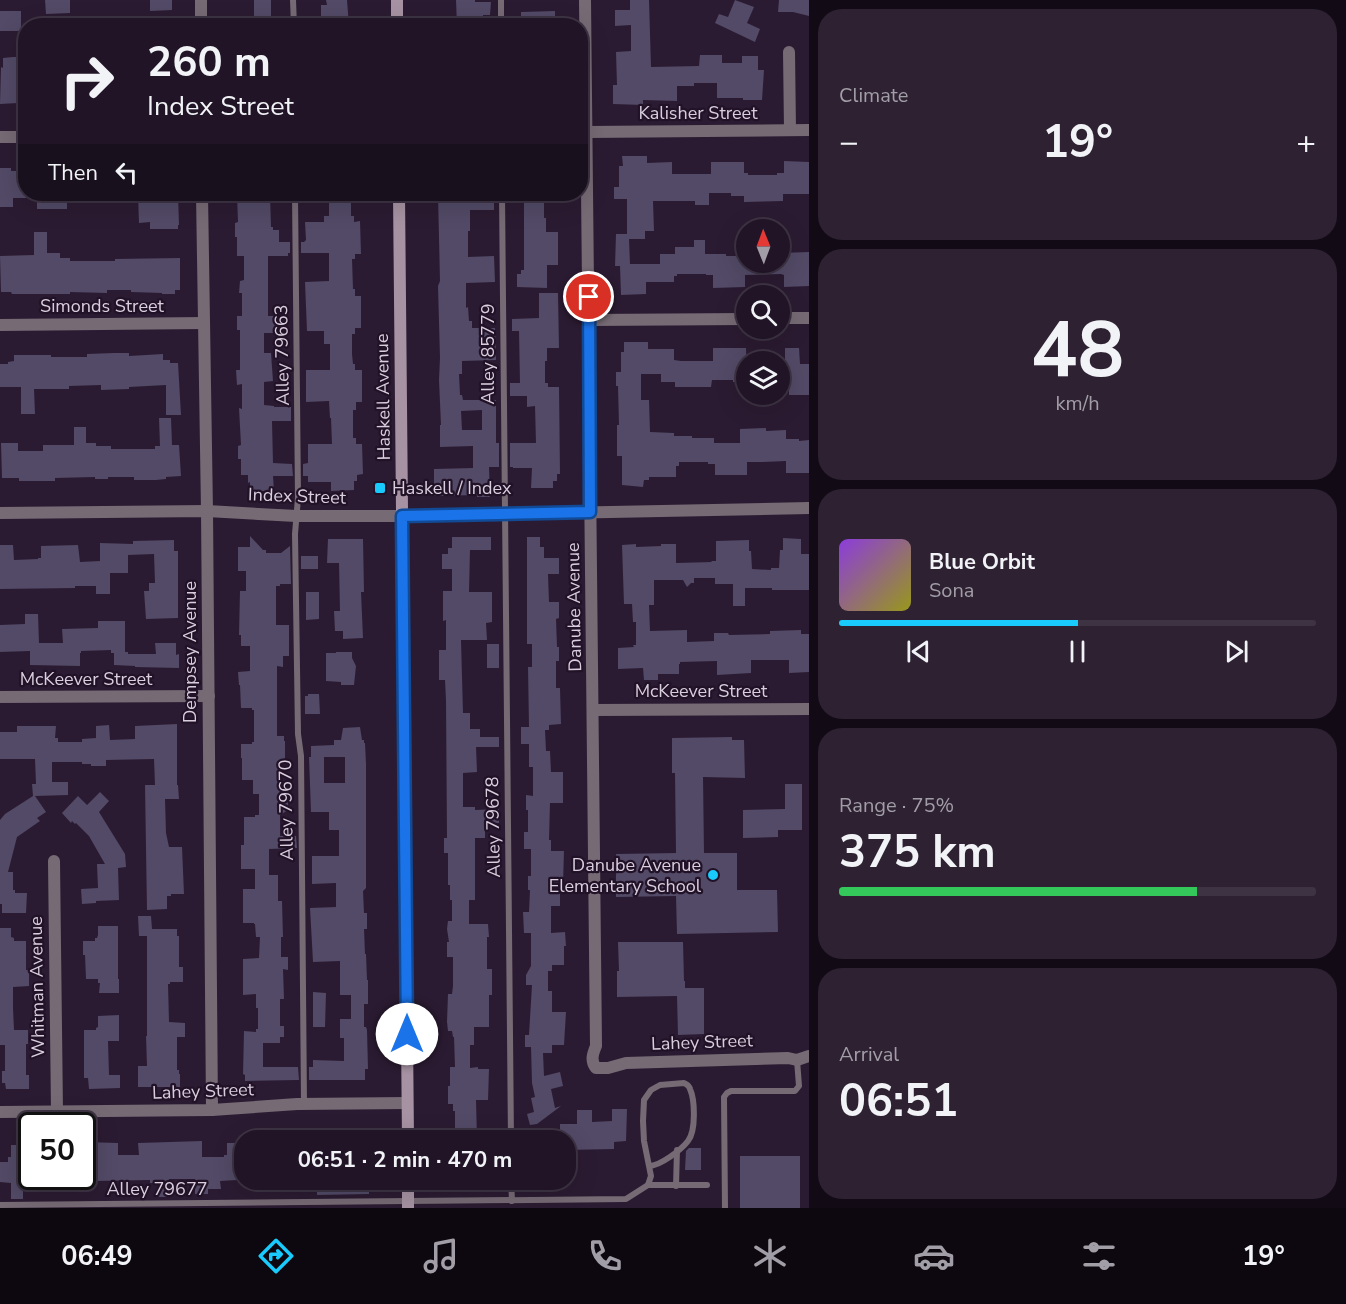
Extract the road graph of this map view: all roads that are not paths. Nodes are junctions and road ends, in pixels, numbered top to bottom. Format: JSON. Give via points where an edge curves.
{"nodes":[{"id":1,"x":201,"y":0,"type":"edge"},
{"id":2,"x":293,"y":0,"type":"edge"},
{"id":3,"x":397,"y":0,"type":"edge"},
{"id":4,"x":501,"y":0,"type":"edge"},
{"id":5,"x":585,"y":0,"type":"edge"},
{"id":6,"x":201,"y":18,"type":"edge"},
{"id":7,"x":294,"y":18,"type":"edge"},
{"id":8,"x":397,"y":18,"type":"edge"},
{"id":9,"x":501,"y":18,"type":"edge"},
{"id":10,"x":585,"y":18,"type":"edge"},
{"id":11,"x":789,"y":52,"type":"dead end"},
{"id":12,"x":790,"y":130,"type":"junction"},
{"id":13,"x":809,"y":130,"type":"edge"},
{"id":14,"x":588,"y":132,"type":"edge"},
{"id":15,"x":0,"y":137,"type":"edge"},
{"id":16,"x":18,"y":137,"type":"edge"},
{"id":17,"x":202,"y":201,"type":"edge"},
{"id":18,"x":295,"y":201,"type":"edge"},
{"id":19,"x":399,"y":201,"type":"edge"},
{"id":20,"x":502,"y":201,"type":"edge"},
{"id":21,"x":588,"y":201,"type":"edge"},
{"id":22,"x":790,"y":318,"type":"edge"},
{"id":23,"x":809,"y":318,"type":"edge"},
{"id":24,"x":736,"y":319,"type":"edge"},
{"id":25,"x":589,"y":320,"type":"junction"},
{"id":26,"x":204,"y":323,"type":"junction"},
{"id":27,"x":0,"y":325,"type":"edge"},
{"id":28,"x":809,"y":508,"type":"edge"},
{"id":29,"x":207,"y":511,"type":"junction"},
{"id":30,"x":590,"y":512,"type":"junction"},
{"id":31,"x":0,"y":513,"type":"edge"},
{"id":32,"x":505,"y":514,"type":"junction"},
{"id":33,"x":296,"y":516,"type":"junction"},
{"id":34,"x":402,"y":516,"type":"junction"},
{"id":35,"x":208,"y":696,"type":"junction"},
{"id":36,"x":0,"y":697,"type":"edge"},
{"id":37,"x":809,"y":709,"type":"edge"},
{"id":38,"x":593,"y":710,"type":"junction"},
{"id":39,"x":54,"y":861,"type":"dead end"},
{"id":40,"x":803,"y":1058,"type":"edge"},
{"id":41,"x":596,"y":1068,"type":"joint"},
{"id":42,"x":407,"y":1103,"type":"junction"},
{"id":43,"x":304,"y":1104,"type":"junction"},
{"id":44,"x":212,"y":1110,"type":"junction"},
{"id":45,"x":0,"y":1112,"type":"edge"},
{"id":46,"x":18,"y":1112,"type":"edge"},
{"id":47,"x":57,"y":1112,"type":"joint"},
{"id":48,"x":408,"y":1130,"type":"edge"},
{"id":49,"x":511,"y":1130,"type":"edge"},
{"id":50,"x":677,"y":1150,"type":"junction"},
{"id":51,"x":650,"y":1166,"type":"junction"},
{"id":52,"x":648,"y":1185,"type":"junction"},
{"id":53,"x":707,"y":1185,"type":"dead end"},
{"id":54,"x":676,"y":1186,"type":"junction"},
{"id":55,"x":512,"y":1190,"type":"edge"},
{"id":56,"x":512,"y":1201,"type":"junction"},
{"id":57,"x":0,"y":1205,"type":"edge"},
{"id":58,"x":408,"y":1205,"type":"edge"},
{"id":59,"x":725,"y":1208,"type":"edge"}],
"edges":[{"from":1,"to":6,"type":"street"},
{"from":2,"to":7,"type":"lane"},
{"from":3,"to":8,"type":"main road"},
{"from":4,"to":9,"type":"lane"},
{"from":5,"to":10,"type":"street","name":"Danube Avenue"},
{"from":11,"to":12,"type":"street"},
{"from":12,"to":13,"type":"street","name":"Kalisher Street"},
{"from":12,"to":14,"type":"street","name":"Kalisher Street"},
{"from":15,"to":16,"type":"street"},
{"from":17,"to":26,"type":"street","name":"Dempsey Avenue"},
{"from":18,"to":33,"type":"lane","name":"Alley 79663"},
{"from":19,"to":34,"type":"main road","name":"Haskell Avenue"},
{"from":20,"to":32,"type":"lane","name":"Alley 85779"},
{"from":21,"to":25,"type":"street","name":"Danube Avenue"},
{"from":22,"to":23,"type":"street"},
{"from":24,"to":25,"type":"street"},
{"from":25,"to":30,"type":"street","name":"Danube Avenue"},
{"from":26,"to":27,"type":"street","name":"Simonds Street"},
{"from":26,"to":29,"type":"street","name":"Dempsey Avenue"},
{"from":28,"to":30,"type":"street","name":"Index Street"},
{"from":29,"to":31,"type":"street","name":"Index Street"},
{"from":29,"to":33,"type":"street","name":"Index Street"},
{"from":29,"to":35,"type":"street","name":"Dempsey Avenue"},
{"from":30,"to":32,"type":"street","name":"Index Street"},
{"from":30,"to":38,"type":"street","name":"Danube Avenue"},
{"from":32,"to":34,"type":"street","name":"Index Street"},
{"from":32,"to":49,"type":"lane","name":"Alley 79678"},
{"from":33,"to":34,"type":"street","name":"Index Street"},
{"from":33,"to":43,"type":"lane","name":"Alley 79670"},
{"from":34,"to":42,"type":"main road","name":"Haskell Avenue"},
{"from":35,"to":36,"type":"street","name":"McKeever Street"},
{"from":35,"to":44,"type":"street","name":"Dempsey Avenue"},
{"from":37,"to":38,"type":"street","name":"McKeever Street"},
{"from":38,"to":41,"type":"street","name":"Danube Avenue","via":[[596,1046],[592,1060]]},
{"from":39,"to":47,"type":"street","name":"Whitman Avenue"},
{"from":40,"to":41,"type":"street","name":"Lahey Street","via":[[643,1062]]},
{"from":40,"to":59,"type":"lane","via":[[795,1091],[731,1091],[724,1097]]},
{"from":42,"to":43,"type":"street","name":"Lahey Street"},
{"from":42,"to":48,"type":"main road","name":"Haskell Avenue"},
{"from":43,"to":44,"type":"street","name":"Lahey Street"},
{"from":44,"to":47,"type":"street","name":"Lahey Street"},
{"from":45,"to":46,"type":"street","name":"Lahey Street"},
{"from":50,"to":51,"type":"lane","via":[[656,1166]]},
{"from":50,"to":51,"type":"lane","via":[[688,1141],[694,1117],[690,1089],[684,1083],[660,1085],[645,1100],[644,1141]]},
{"from":50,"to":54,"type":"lane"},
{"from":51,"to":52,"type":"lane"},
{"from":52,"to":54,"type":"lane"},
{"from":52,"to":56,"type":"lane","name":"Alley 79677","via":[[626,1200]]},
{"from":53,"to":54,"type":"lane"},
{"from":55,"to":56,"type":"lane"},
{"from":56,"to":58,"type":"lane","name":"Alley 79677"},
{"from":57,"to":58,"type":"lane","name":"Alley 79677"}]}
